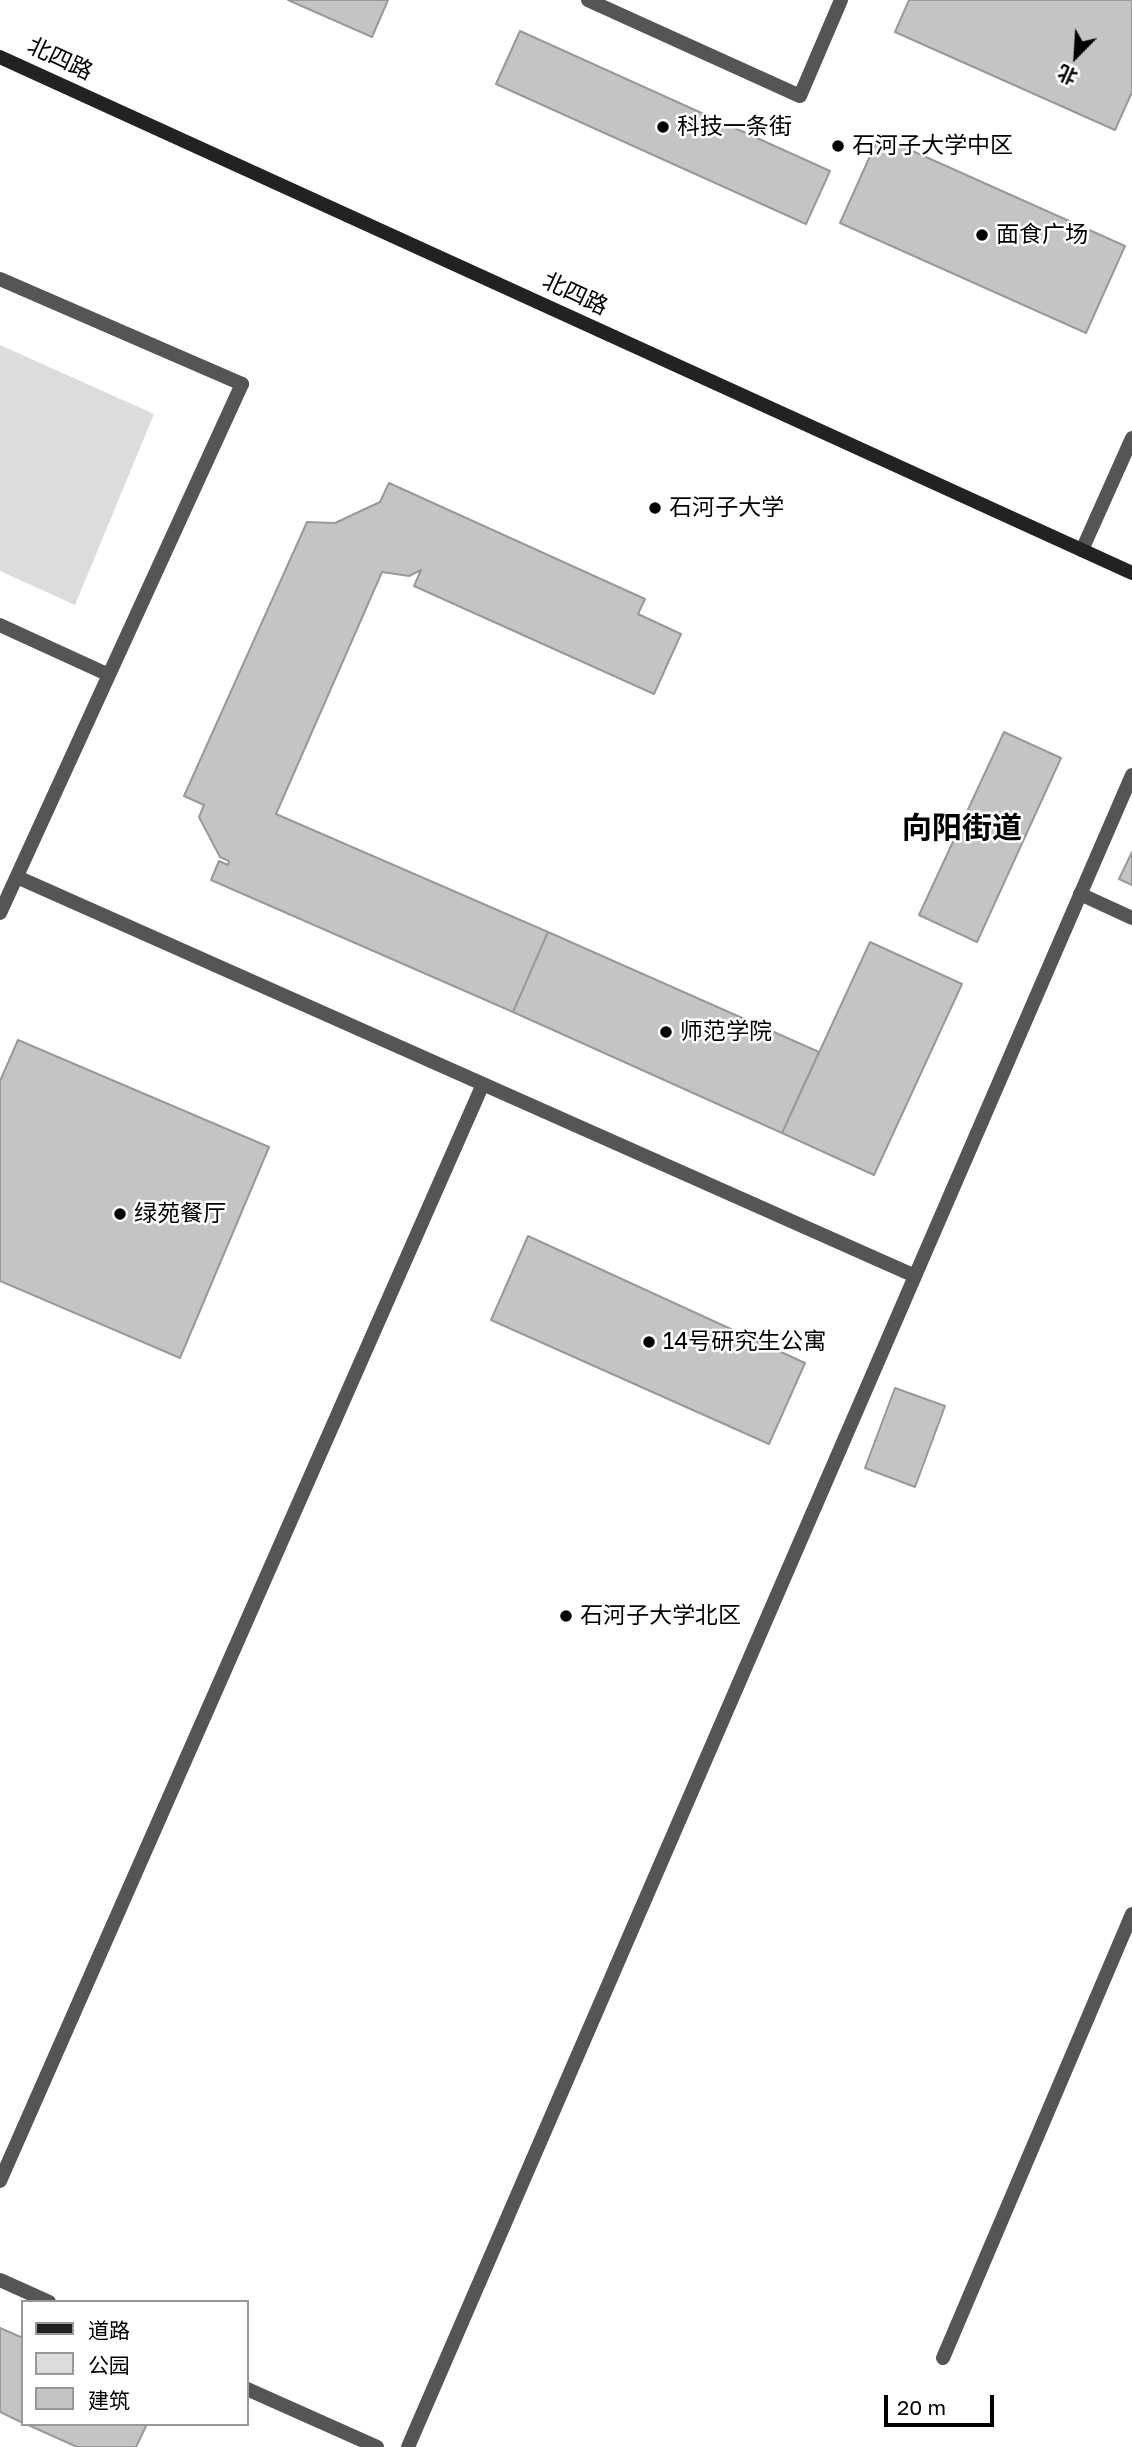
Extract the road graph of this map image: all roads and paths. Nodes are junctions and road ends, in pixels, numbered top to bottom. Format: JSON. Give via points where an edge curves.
{"nodes":[{"id":1,"x":588,"y":0,"type":"edge"},
{"id":2,"x":841,"y":0,"type":"edge"},
{"id":3,"x":0,"y":57,"type":"edge"},
{"id":4,"x":0,"y":279,"type":"edge"},
{"id":5,"x":1132,"y":438,"type":"edge"},
{"id":6,"x":1082,"y":550,"type":"junction"},
{"id":7,"x":1132,"y":573,"type":"edge"},
{"id":8,"x":0,"y":625,"type":"edge"},
{"id":9,"x":109,"y":675,"type":"junction"},
{"id":10,"x":1132,"y":775,"type":"edge"},
{"id":11,"x":17,"y":877,"type":"junction"},
{"id":12,"x":1080,"y":894,"type":"junction"},
{"id":13,"x":0,"y":914,"type":"edge"},
{"id":14,"x":1132,"y":918,"type":"edge"},
{"id":15,"x":483,"y":1084,"type":"junction"},
{"id":16,"x":915,"y":1276,"type":"junction"},
{"id":17,"x":1132,"y":1914,"type":"edge"},
{"id":18,"x":0,"y":2181,"type":"edge"},
{"id":19,"x":0,"y":2280,"type":"edge"},
{"id":20,"x":45,"y":2300,"type":"edge"},
{"id":21,"x":943,"y":2358,"type":"dead end"},
{"id":22,"x":248,"y":2389,"type":"edge"},
{"id":23,"x":377,"y":2447,"type":"edge"},
{"id":24,"x":408,"y":2447,"type":"edge"}],
"edges":[{"from":1,"to":2,"type":"street","via":[[800,96]]},
{"from":3,"to":6,"type":"main road","name":"北四路"},
{"from":4,"to":9,"type":"street","via":[[242,384]]},
{"from":5,"to":6,"type":"street"},
{"from":6,"to":7,"type":"main road","name":"北四路"},
{"from":8,"to":9,"type":"street"},
{"from":9,"to":11,"type":"street"},
{"from":10,"to":12,"type":"street"},
{"from":11,"to":13,"type":"street"},
{"from":11,"to":15,"type":"street"},
{"from":12,"to":14,"type":"street"},
{"from":12,"to":16,"type":"street"},
{"from":15,"to":16,"type":"street"},
{"from":15,"to":18,"type":"street"},
{"from":16,"to":24,"type":"street"},
{"from":17,"to":21,"type":"street"},
{"from":19,"to":20,"type":"street"},
{"from":22,"to":23,"type":"street"}]}
